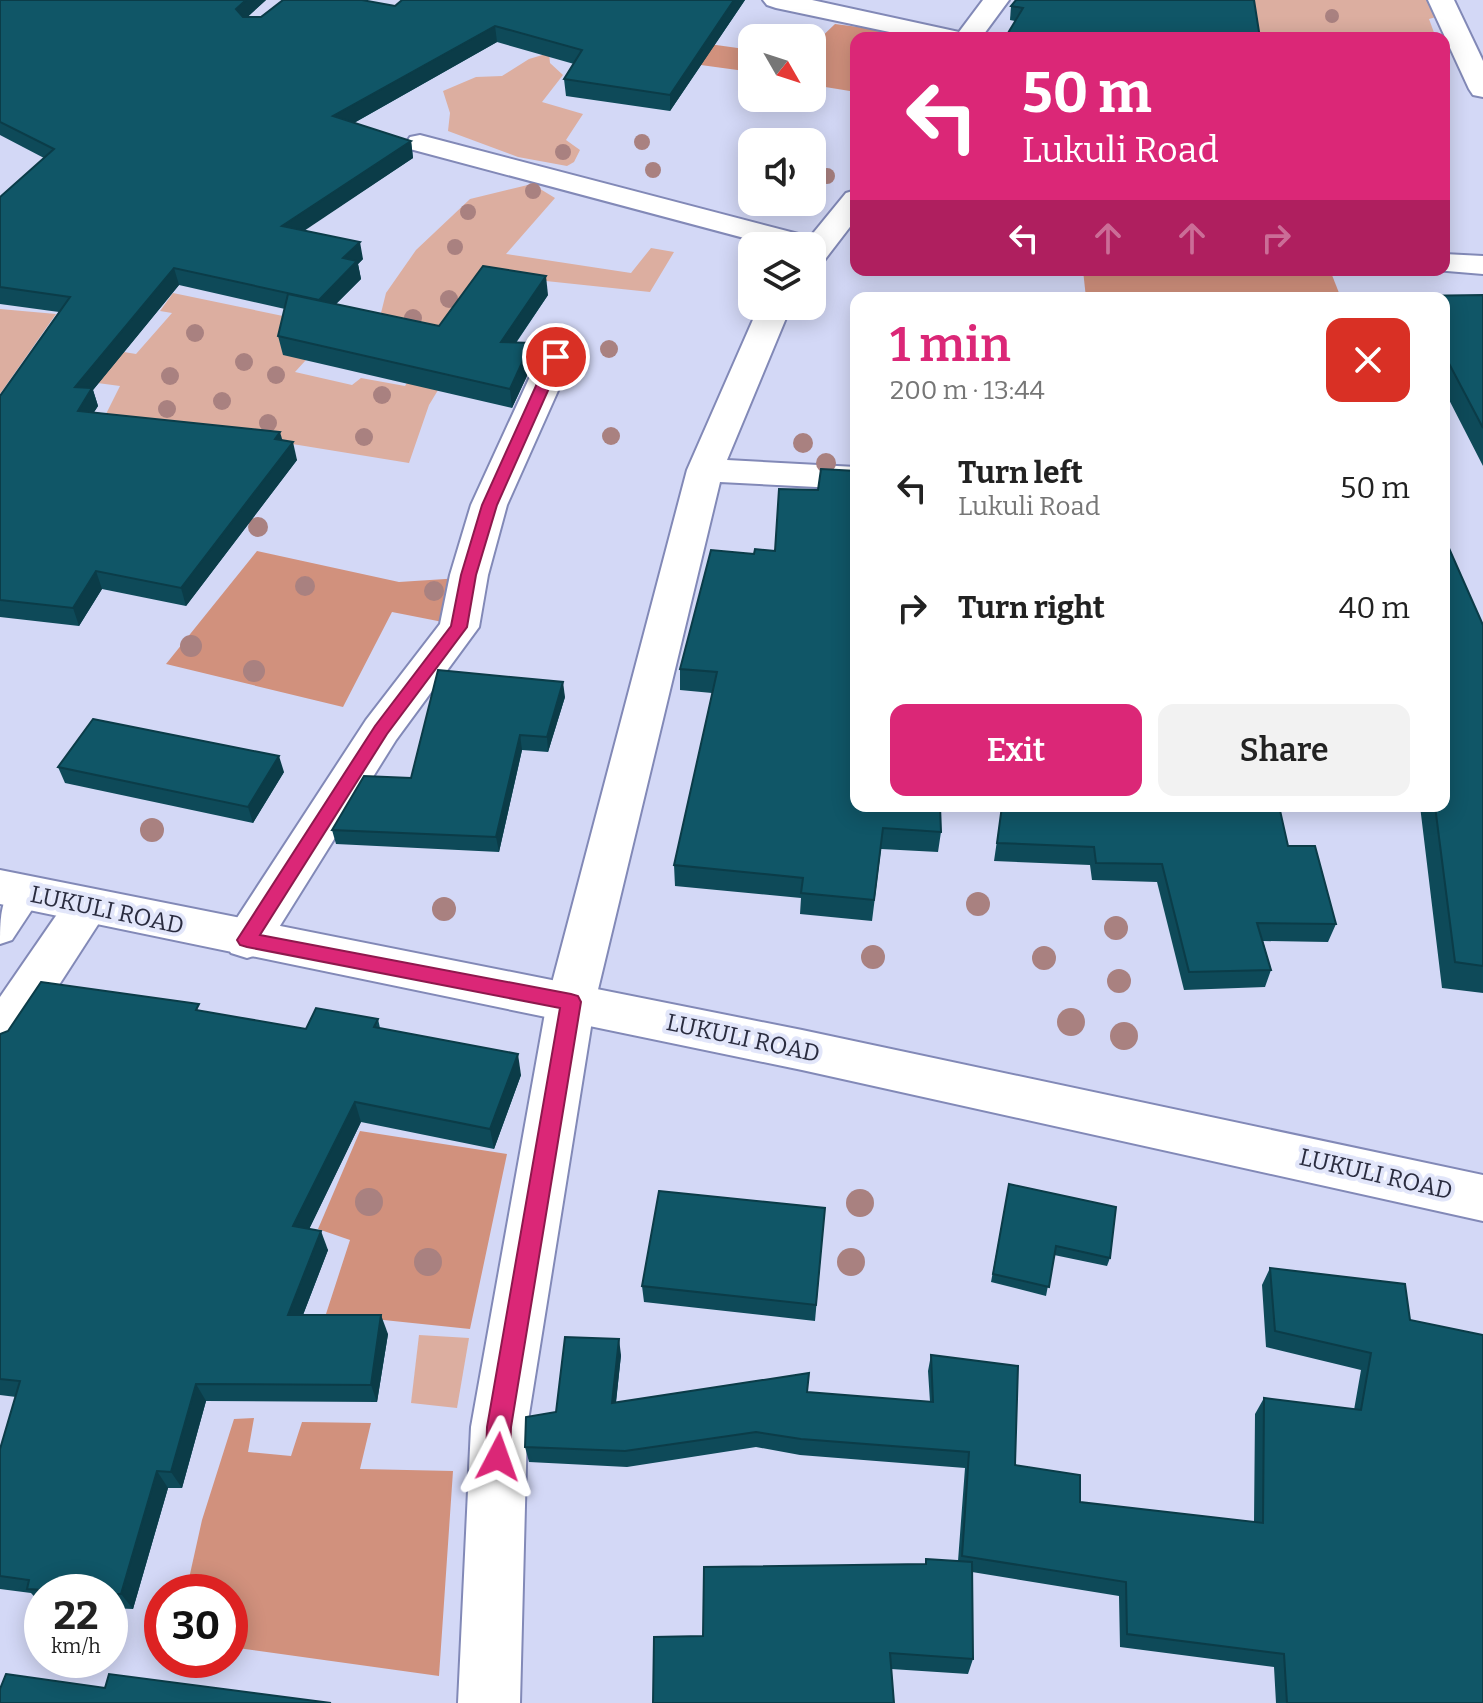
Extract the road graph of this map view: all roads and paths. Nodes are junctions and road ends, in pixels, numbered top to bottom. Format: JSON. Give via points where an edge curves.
{"nodes":[{"id":1,"x":776,"y":0,"type":"edge"},
{"id":2,"x":996,"y":0,"type":"edge"},
{"id":3,"x":1441,"y":0,"type":"edge"},
{"id":4,"x":926,"y":32,"type":"edge"},
{"id":5,"x":972,"y":32,"type":"edge"},
{"id":6,"x":1483,"y":89,"type":"edge"},
{"id":7,"x":420,"y":143,"type":"dead end"},
{"id":8,"x":850,"y":216,"type":"edge"},
{"id":9,"x":750,"y":232,"type":"edge"},
{"id":10,"x":826,"y":237,"type":"edge"},
{"id":11,"x":1450,"y":263,"type":"edge"},
{"id":12,"x":1483,"y":265,"type":"edge"},
{"id":13,"x":769,"y":320,"type":"edge"},
{"id":14,"x":556,"y":357,"type":"dead end"},
{"id":15,"x":705,"y":470,"type":"junction"},
{"id":16,"x":850,"y":478,"type":"edge"},
{"id":17,"x":13,"y":890,"type":"edge"},
{"id":18,"x":87,"y":906,"type":"junction"},
{"id":19,"x":0,"y":930,"type":"edge"},
{"id":20,"x":247,"y":940,"type":"junction"},
{"id":21,"x":571,"y":1002,"type":"junction"},
{"id":22,"x":0,"y":1036,"type":"edge"},
{"id":23,"x":1483,"y":1198,"type":"edge"},
{"id":24,"x":489,"y":1703,"type":"edge"}],
"edges":[{"from":1,"to":4,"type":"street"},
{"from":2,"to":5,"type":"street"},
{"from":3,"to":6,"type":"street"},
{"from":7,"to":9,"type":"street"},
{"from":8,"to":10,"type":"street"},
{"from":11,"to":12,"type":"street"},
{"from":13,"to":15,"type":"street"},
{"from":14,"to":20,"type":"street","via":[[489,505],[459,627],[381,730]]},
{"from":15,"to":16,"type":"street"},
{"from":15,"to":21,"type":"street"},
{"from":17,"to":18,"type":"street","name":"LUKULI ROAD"},
{"from":17,"to":19,"type":"lane"},
{"from":18,"to":20,"type":"street","name":"LUKULI ROAD"},
{"from":18,"to":22,"type":"street"},
{"from":20,"to":21,"type":"street","name":"LUKULI ROAD"},
{"from":21,"to":23,"type":"street","name":"LUKULI ROAD"},
{"from":21,"to":24,"type":"street","via":[[499,1427]]}]}
